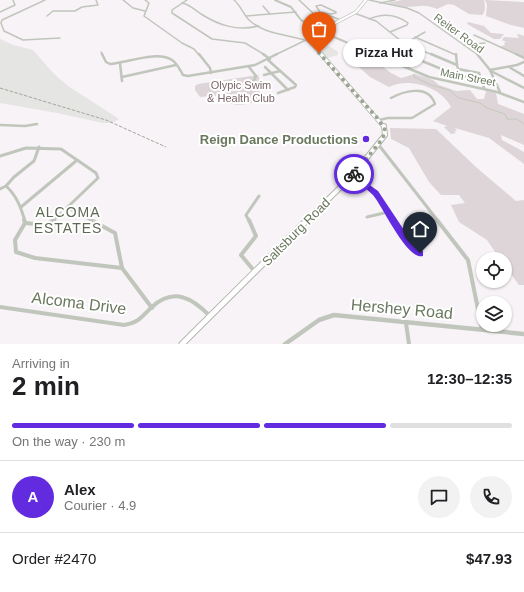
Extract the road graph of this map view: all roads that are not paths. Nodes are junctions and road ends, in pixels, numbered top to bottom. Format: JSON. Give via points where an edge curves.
{"nodes":[{"id":1,"x":13,"y":0,"type":"edge"},
{"id":2,"x":45,"y":0,"type":"edge"},
{"id":3,"x":96,"y":0,"type":"edge"},
{"id":4,"x":123,"y":0,"type":"edge"},
{"id":5,"x":145,"y":0,"type":"edge"},
{"id":6,"x":187,"y":0,"type":"edge"},
{"id":7,"x":234,"y":0,"type":"edge"},
{"id":8,"x":275,"y":0,"type":"edge"},
{"id":9,"x":300,"y":0,"type":"edge"},
{"id":10,"x":366,"y":0,"type":"edge"},
{"id":11,"x":369,"y":0,"type":"edge"},
{"id":12,"x":395,"y":0,"type":"edge"},
{"id":13,"x":182,"y":3,"type":"junction"},
{"id":14,"x":378,"y":3,"type":"junction"},
{"id":15,"x":263,"y":6,"type":"dead end"},
{"id":16,"x":145,"y":11,"type":"junction"},
{"id":17,"x":0,"y":12,"type":"edge"},
{"id":18,"x":296,"y":12,"type":"junction"},
{"id":19,"x":270,"y":14,"type":"junction"},
{"id":20,"x":330,"y":14,"type":"junction"},
{"id":21,"x":354,"y":14,"type":"junction"},
{"id":22,"x":47,"y":16,"type":"dead end"},
{"id":23,"x":246,"y":16,"type":"junction"},
{"id":24,"x":0,"y":17,"type":"edge"},
{"id":25,"x":369,"y":19,"type":"junction"},
{"id":26,"x":2,"y":20,"type":"junction"},
{"id":27,"x":341,"y":20,"type":"junction"},
{"id":28,"x":259,"y":26,"type":"junction"},
{"id":29,"x":320,"y":31,"type":"junction"},
{"id":30,"x":390,"y":32,"type":"junction"},
{"id":31,"x":425,"y":32,"type":"dead end"},
{"id":32,"x":474,"y":35,"type":"dead end"},
{"id":33,"x":60,"y":38,"type":"dead end"},
{"id":34,"x":415,"y":38,"type":"junction"},
{"id":35,"x":306,"y":39,"type":"junction"},
{"id":36,"x":487,"y":42,"type":"junction"},
{"id":37,"x":405,"y":44,"type":"junction"},
{"id":38,"x":464,"y":45,"type":"junction"},
{"id":39,"x":394,"y":50,"type":"junction"},
{"id":40,"x":101,"y":52,"type":"dead end"},
{"id":41,"x":382,"y":57,"type":"junction"},
{"id":42,"x":524,"y":58,"type":"edge"},
{"id":43,"x":269,"y":59,"type":"junction"},
{"id":44,"x":524,"y":62,"type":"edge"},
{"id":45,"x":120,"y":63,"type":"junction"},
{"id":46,"x":176,"y":65,"type":"junction"},
{"id":47,"x":457,"y":65,"type":"junction"},
{"id":48,"x":249,"y":67,"type":"junction"},
{"id":49,"x":265,"y":67,"type":"dead end"},
{"id":50,"x":509,"y":67,"type":"junction"},
{"id":51,"x":280,"y":70,"type":"junction"},
{"id":52,"x":491,"y":70,"type":"junction"},
{"id":53,"x":211,"y":73,"type":"junction"},
{"id":54,"x":271,"y":73,"type":"junction"},
{"id":55,"x":264,"y":75,"type":"dead end"},
{"id":56,"x":524,"y":76,"type":"edge"},
{"id":57,"x":122,"y":77,"type":"junction"},
{"id":58,"x":482,"y":80,"type":"junction"},
{"id":59,"x":122,"y":81,"type":"dead end"},
{"id":60,"x":484,"y":88,"type":"junction"},
{"id":61,"x":524,"y":88,"type":"edge"},
{"id":62,"x":227,"y":90,"type":"dead end"},
{"id":63,"x":288,"y":90,"type":"junction"},
{"id":64,"x":500,"y":92,"type":"junction"},
{"id":65,"x":278,"y":93,"type":"dead end"},
{"id":66,"x":391,"y":98,"type":"dead end"},
{"id":67,"x":524,"y":102,"type":"edge"},
{"id":68,"x":379,"y":120,"type":"junction"},
{"id":69,"x":37,"y":124,"type":"dead end"},
{"id":70,"x":0,"y":125,"type":"edge"},
{"id":71,"x":378,"y":144,"type":"junction"},
{"id":72,"x":39,"y":147,"type":"junction"},
{"id":73,"x":0,"y":156,"type":"edge"},
{"id":74,"x":76,"y":161,"type":"junction"},
{"id":75,"x":352,"y":176,"type":"junction"},
{"id":76,"x":6,"y":186,"type":"junction"},
{"id":77,"x":0,"y":189,"type":"edge"},
{"id":78,"x":259,"y":196,"type":"dead end"},
{"id":79,"x":21,"y":207,"type":"junction"},
{"id":80,"x":68,"y":208,"type":"junction"},
{"id":81,"x":92,"y":210,"type":"dead end"},
{"id":82,"x":388,"y":212,"type":"junction"},
{"id":83,"x":85,"y":217,"type":"junction"},
{"id":84,"x":367,"y":217,"type":"dead end"},
{"id":85,"x":25,"y":223,"type":"junction"},
{"id":86,"x":420,"y":253,"type":"dead end"},
{"id":87,"x":122,"y":268,"type":"junction"},
{"id":88,"x":255,"y":272,"type":"junction"},
{"id":89,"x":476,"y":299,"type":"edge"},
{"id":90,"x":0,"y":307,"type":"edge"},
{"id":91,"x":152,"y":308,"type":"junction"},
{"id":92,"x":210,"y":316,"type":"junction"},
{"id":93,"x":406,"y":323,"type":"junction"},
{"id":94,"x":476,"y":329,"type":"edge"},
{"id":95,"x":507,"y":332,"type":"edge"},
{"id":96,"x":524,"y":334,"type":"edge"},
{"id":97,"x":182,"y":344,"type":"edge"},
{"id":98,"x":285,"y":344,"type":"edge"},
{"id":99,"x":409,"y":344,"type":"edge"}],
"edges":[{"from":1,"to":17,"type":"street","via":[[15,5]]},
{"from":2,"to":26,"type":"street"},
{"from":3,"to":22,"type":"street","via":[[98,5],[82,7],[75,11],[53,11]]},
{"from":4,"to":16,"type":"street","via":[[137,10]]},
{"from":5,"to":16,"type":"street","via":[[149,3]]},
{"from":6,"to":13,"type":"street"},
{"from":7,"to":23,"type":"street","via":[[243,8]]},
{"from":8,"to":18,"type":"street","name":"Main Street"},
{"from":9,"to":20,"type":"street","via":[[314,14]]},
{"from":10,"to":21,"type":"main road"},
{"from":11,"to":14,"type":"street","name":"Reiter Road"},
{"from":12,"to":14,"type":"street"},
{"from":13,"to":28,"type":"street","via":[[213,22],[241,29]]},
{"from":13,"to":43,"type":"street","via":[[172,10],[172,13],[209,37],[248,44]]},
{"from":14,"to":38,"type":"street","name":"Reiter Road","via":[[412,10]]},
{"from":15,"to":19,"type":"street"},
{"from":16,"to":53,"type":"street","via":[[144,16],[194,49],[210,68]]},
{"from":18,"to":19,"type":"street"},
{"from":18,"to":29,"type":"street","name":"Main Street","via":[[301,20]]},
{"from":19,"to":23,"type":"street"},
{"from":20,"to":20,"type":"street","via":[[336,12],[321,5],[316,6],[320,12]]},
{"from":20,"to":27,"type":"street"},
{"from":21,"to":25,"type":"street"},
{"from":21,"to":27,"type":"main road"},
{"from":23,"to":28,"type":"street"},
{"from":24,"to":26,"type":"street"},
{"from":25,"to":30,"type":"street"},
{"from":25,"to":30,"type":"street","via":[[393,14],[408,23]]},
{"from":26,"to":33,"type":"street","via":[[4,31],[19,39]]},
{"from":27,"to":29,"type":"main road"},
{"from":28,"to":35,"type":"street","via":[[273,33]]},
{"from":29,"to":35,"type":"main road"},
{"from":29,"to":41,"type":"street","name":"Main Street"},
{"from":30,"to":37,"type":"street"},
{"from":31,"to":34,"type":"street"},
{"from":32,"to":36,"type":"street"},
{"from":34,"to":37,"type":"street"},
{"from":34,"to":47,"type":"street","via":[[456,54]]},
{"from":35,"to":43,"type":"street"},
{"from":35,"to":68,"type":"main road","name":"Saltsburg Road"},
{"from":36,"to":38,"type":"street"},
{"from":36,"to":42,"type":"street"},
{"from":37,"to":39,"type":"street"},
{"from":37,"to":47,"type":"street"},
{"from":38,"to":52,"type":"street","name":"Reiter Road","via":[[479,56]]},
{"from":39,"to":41,"type":"street"},
{"from":39,"to":58,"type":"street","via":[[456,75]]},
{"from":40,"to":45,"type":"street","via":[[108,63]]},
{"from":41,"to":60,"type":"street","name":"Main Street","via":[[421,75]]},
{"from":43,"to":48,"type":"street"},
{"from":43,"to":51,"type":"street"},
{"from":44,"to":50,"type":"street"},
{"from":45,"to":46,"type":"street","via":[[160,56],[170,59]]},
{"from":45,"to":57,"type":"street"},
{"from":46,"to":53,"type":"street","via":[[184,75]]},
{"from":46,"to":57,"type":"street"},
{"from":47,"to":58,"type":"street","via":[[458,69],[479,74]]},
{"from":48,"to":53,"type":"street"},
{"from":48,"to":62,"type":"street","via":[[256,76],[253,84]]},
{"from":49,"to":54,"type":"street"},
{"from":50,"to":52,"type":"street"},
{"from":50,"to":56,"type":"street"},
{"from":51,"to":54,"type":"street"},
{"from":51,"to":63,"type":"street","via":[[296,86]]},
{"from":52,"to":61,"type":"street"},
{"from":52,"to":64,"type":"street","name":"Reiter Road"},
{"from":54,"to":55,"type":"street"},
{"from":54,"to":63,"type":"street"},
{"from":57,"to":59,"type":"street"},
{"from":58,"to":60,"type":"street"},
{"from":60,"to":64,"type":"street","name":"Main Street"},
{"from":63,"to":65,"type":"street"},
{"from":64,"to":67,"type":"street","name":"Main Street"},
{"from":66,"to":68,"type":"street","via":[[414,89],[431,97],[435,104],[412,118]]},
{"from":68,"to":71,"type":"main road","name":"Saltsburg Road","via":[[386,133]]},
{"from":69,"to":70,"type":"street"},
{"from":71,"to":75,"type":"main road","name":"Saltsburg Road"},
{"from":71,"to":89,"type":"street","via":[[468,260]]},
{"from":72,"to":73,"type":"street","via":[[18,149]]},
{"from":72,"to":74,"type":"street","via":[[61,149]]},
{"from":72,"to":76,"type":"street","via":[[34,161]]},
{"from":74,"to":79,"type":"street"},
{"from":74,"to":80,"type":"street","via":[[96,173],[98,178]]},
{"from":75,"to":82,"type":"street","via":[[370,188]]},
{"from":75,"to":88,"type":"main road","name":"Saltsburg Road"},
{"from":76,"to":77,"type":"street"},
{"from":76,"to":79,"type":"street","via":[[13,192]]},
{"from":78,"to":88,"type":"street","via":[[246,215],[256,236],[241,255]]},
{"from":79,"to":85,"type":"street"},
{"from":80,"to":83,"type":"street"},
{"from":80,"to":85,"type":"street","via":[[50,224]]},
{"from":81,"to":83,"type":"street"},
{"from":82,"to":84,"type":"street"},
{"from":82,"to":86,"type":"street","via":[[409,244]]},
{"from":83,"to":87,"type":"street","via":[[115,233]]},
{"from":85,"to":87,"type":"street","via":[[14,242],[16,252],[22,255],[106,268]]},
{"from":87,"to":91,"type":"street"},
{"from":88,"to":92,"type":"main road","name":"Saltsburg Road"},
{"from":90,"to":91,"type":"street","name":"Alcoma Drive","via":[[124,325],[136,322]]},
{"from":91,"to":92,"type":"street","name":"Alcoma Drive","via":[[169,297],[184,295]]},
{"from":92,"to":97,"type":"main road","name":"Saltsburg Road"},
{"from":93,"to":94,"type":"street","name":"Hershey Road"},
{"from":93,"to":98,"type":"street","name":"Hershey Road","via":[[334,315],[319,320]]},
{"from":93,"to":99,"type":"street"},
{"from":95,"to":96,"type":"street","name":"Hershey Road"}]}
